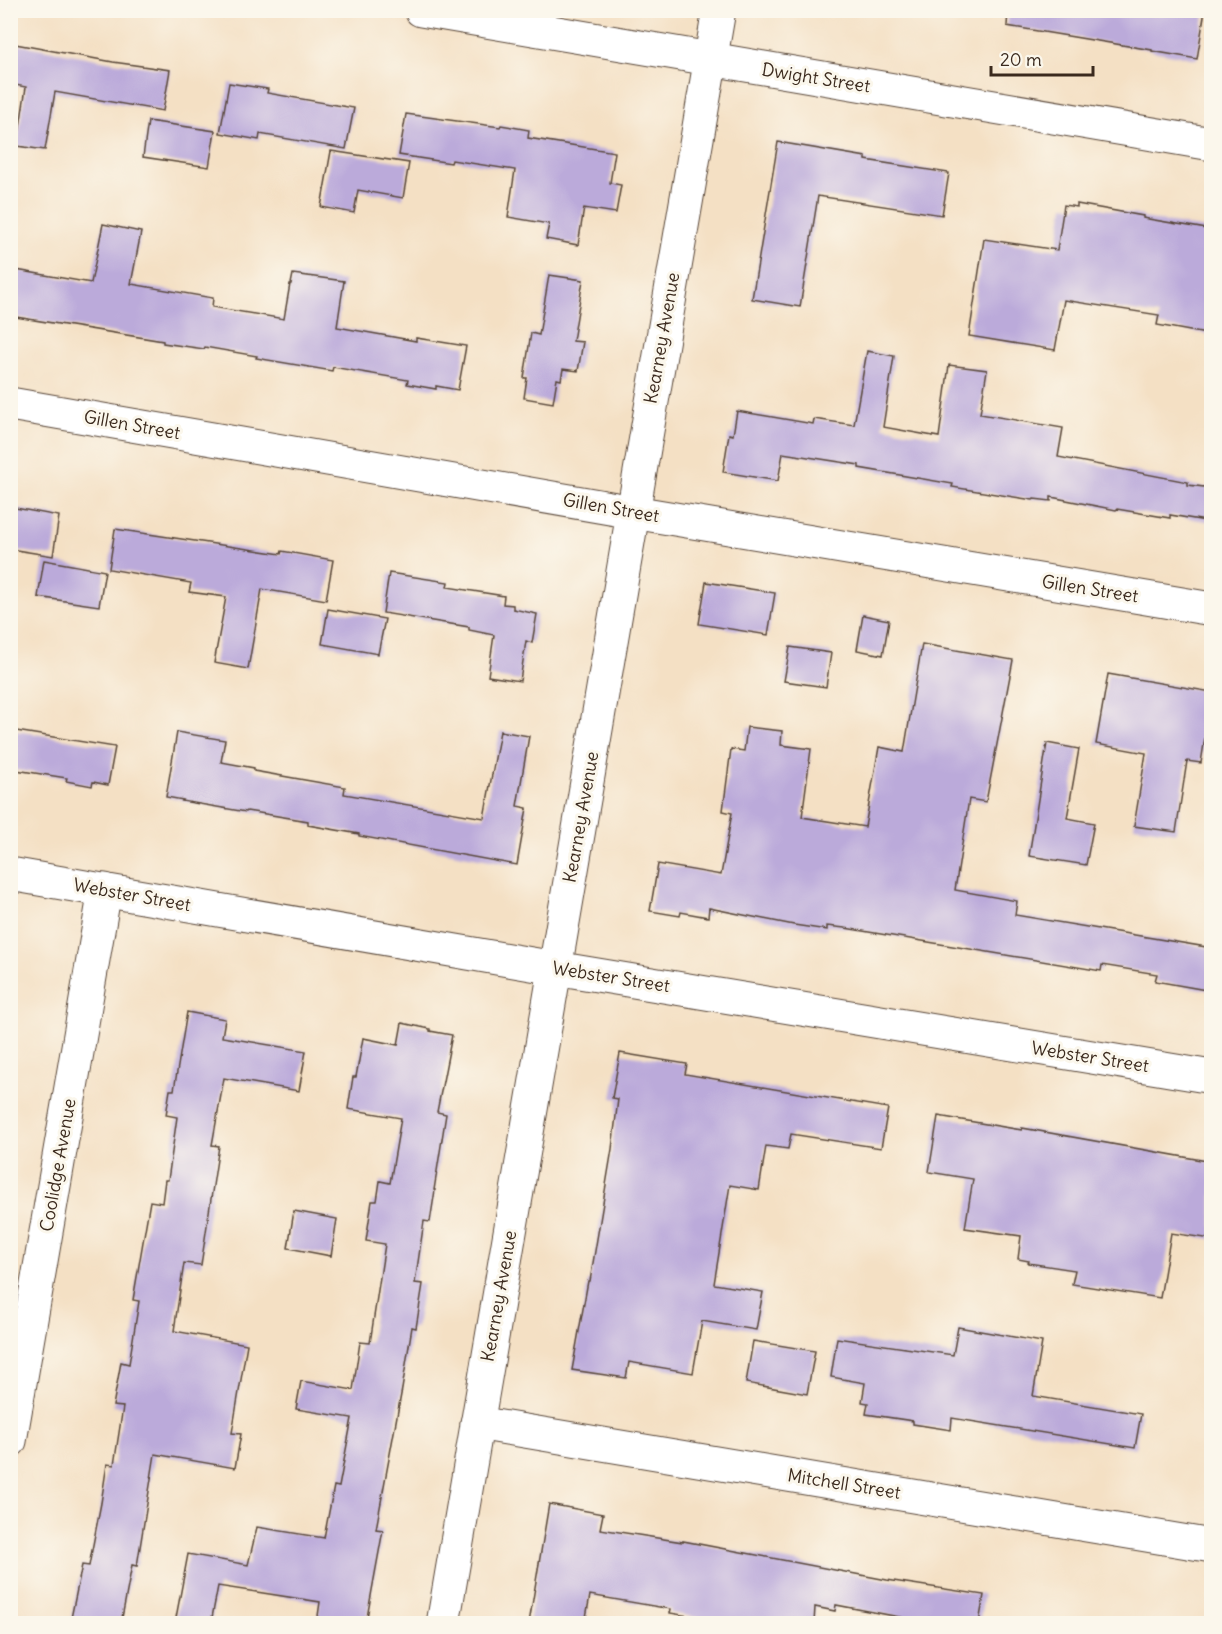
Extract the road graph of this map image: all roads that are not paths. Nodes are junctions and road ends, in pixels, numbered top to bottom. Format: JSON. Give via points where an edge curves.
{"nodes":[{"id":1,"x":421,"y":10,"type":"edge"},
{"id":2,"x":719,"y":10,"type":"edge"},
{"id":3,"x":710,"y":60,"type":"junction"},
{"id":4,"x":1212,"y":144,"type":"edge"},
{"id":5,"x":10,"y":404,"type":"edge"},
{"id":6,"x":633,"y":512,"type":"junction"},
{"id":7,"x":1212,"y":609,"type":"edge"},
{"id":8,"x":10,"y":874,"type":"edge"},
{"id":9,"x":105,"y":890,"type":"junction"},
{"id":10,"x":555,"y":968,"type":"junction"},
{"id":11,"x":1212,"y":1077,"type":"edge"},
{"id":12,"x":477,"y":1423,"type":"junction"},
{"id":13,"x":10,"y":1441,"type":"edge"},
{"id":14,"x":1212,"y":1546,"type":"edge"},
{"id":15,"x":443,"y":1623,"type":"edge"}],
"edges":[{"from":1,"to":3,"type":"street","name":"Dwight Street"},
{"from":2,"to":3,"type":"street","name":"Kearney Avenue"},
{"from":3,"to":4,"type":"street","name":"Dwight Street"},
{"from":3,"to":6,"type":"street","name":"Kearney Avenue"},
{"from":5,"to":6,"type":"street","name":"Gillen Street"},
{"from":6,"to":7,"type":"street","name":"Gillen Street"},
{"from":6,"to":10,"type":"street","name":"Kearney Avenue"},
{"from":8,"to":9,"type":"street","name":"Webster Street"},
{"from":9,"to":10,"type":"street","name":"Webster Street"},
{"from":9,"to":13,"type":"street","name":"Coolidge Avenue"},
{"from":10,"to":11,"type":"street","name":"Webster Street"},
{"from":10,"to":12,"type":"street","name":"Kearney Avenue"},
{"from":12,"to":14,"type":"street","name":"Mitchell Street"},
{"from":12,"to":15,"type":"street","name":"Kearney Avenue"}]}
